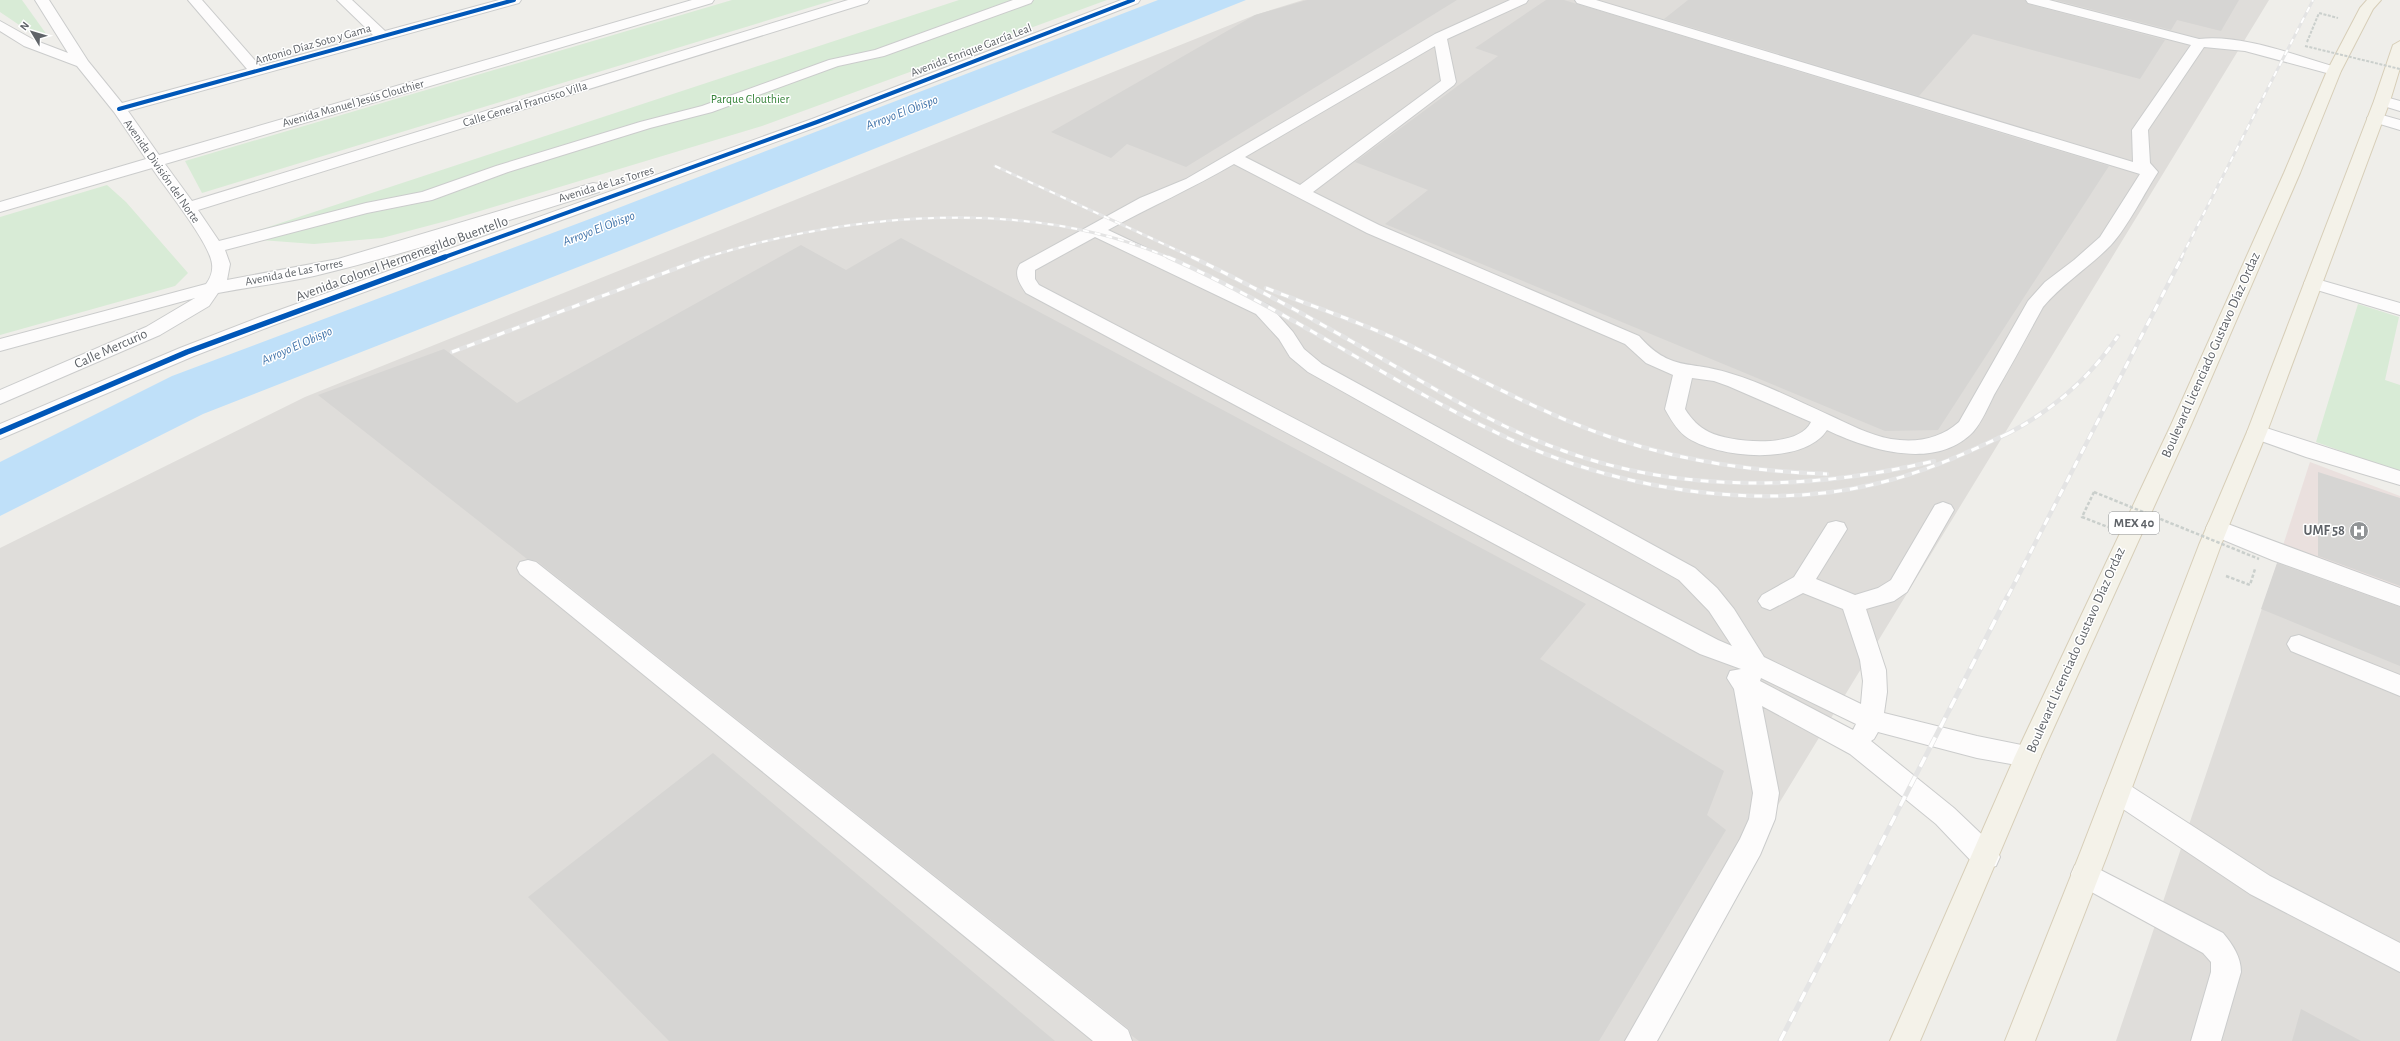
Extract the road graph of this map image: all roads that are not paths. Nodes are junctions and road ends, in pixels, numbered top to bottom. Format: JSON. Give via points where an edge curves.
{"nodes":[{"id":1,"x":42,"y":0,"type":"edge"},
{"id":2,"x":195,"y":0,"type":"edge"},
{"id":3,"x":344,"y":0,"type":"edge"},
{"id":4,"x":514,"y":0,"type":"edge"},
{"id":5,"x":706,"y":0,"type":"edge"},
{"id":6,"x":862,"y":0,"type":"edge"},
{"id":7,"x":1026,"y":0,"type":"edge"},
{"id":8,"x":1133,"y":0,"type":"edge"},
{"id":9,"x":1521,"y":0,"type":"edge"},
{"id":10,"x":1582,"y":0,"type":"edge"},
{"id":11,"x":2033,"y":0,"type":"edge"},
{"id":12,"x":491,"y":3,"type":"edge"},
{"id":13,"x":2369,"y":3,"type":"edge"},
{"id":14,"x":0,"y":25,"type":"edge"},
{"id":15,"x":382,"y":36,"type":"junction"},
{"id":16,"x":1440,"y":37,"type":"junction"},
{"id":17,"x":2200,"y":43,"type":"junction"},
{"id":18,"x":2400,"y":45,"type":"edge"},
{"id":19,"x":82,"y":63,"type":"junction"},
{"id":20,"x":257,"y":71,"type":"junction"},
{"id":21,"x":2334,"y":71,"type":"junction"},
{"id":22,"x":2389,"y":101,"type":"edge"},
{"id":23,"x":119,"y":109,"type":"junction"},
{"id":24,"x":816,"y":122,"type":"junction"},
{"id":25,"x":2400,"y":125,"type":"edge"},
{"id":26,"x":1234,"y":158,"type":"junction"},
{"id":27,"x":156,"y":161,"type":"junction"},
{"id":28,"x":2150,"y":172,"type":"junction"},
{"id":29,"x":1304,"y":192,"type":"junction"},
{"id":30,"x":0,"y":207,"type":"edge"},
{"id":31,"x":188,"y":208,"type":"junction"},
{"id":32,"x":1095,"y":230,"type":"junction"},
{"id":33,"x":215,"y":247,"type":"junction"},
{"id":34,"x":2313,"y":283,"type":"junction"},
{"id":35,"x":213,"y":288,"type":"junction"},
{"id":36,"x":2400,"y":309,"type":"edge"},
{"id":37,"x":0,"y":345,"type":"edge"},
{"id":38,"x":1684,"y":372,"type":"junction"},
{"id":39,"x":0,"y":398,"type":"edge"},
{"id":40,"x":1822,"y":420,"type":"junction"},
{"id":41,"x":0,"y":432,"type":"edge"},
{"id":42,"x":2257,"y":432,"type":"junction"},
{"id":43,"x":2400,"y":478,"type":"edge"},
{"id":44,"x":1943,"y":510,"type":"dead end"},
{"id":45,"x":2217,"y":528,"type":"junction"},
{"id":46,"x":1836,"y":529,"type":"dead end"},
{"id":47,"x":528,"y":568,"type":"dead end"},
{"id":48,"x":1802,"y":584,"type":"junction"},
{"id":49,"x":2400,"y":597,"type":"edge"},
{"id":50,"x":1770,"y":600,"type":"dead end"},
{"id":51,"x":1854,"y":604,"type":"junction"},
{"id":52,"x":2298,"y":644,"type":"dead end"},
{"id":53,"x":1750,"y":674,"type":"junction"},
{"id":54,"x":2400,"y":686,"type":"edge"},
{"id":55,"x":1871,"y":720,"type":"junction"},
{"id":56,"x":1859,"y":746,"type":"junction"},
{"id":57,"x":2028,"y":756,"type":"junction"},
{"id":58,"x":2118,"y":790,"type":"junction"},
{"id":59,"x":1986,"y":857,"type":"junction"},
{"id":60,"x":2085,"y":874,"type":"junction"},
{"id":61,"x":2400,"y":958,"type":"edge"},
{"id":62,"x":1116,"y":1041,"type":"edge"},
{"id":63,"x":1640,"y":1041,"type":"edge"},
{"id":64,"x":1906,"y":1041,"type":"edge"},
{"id":65,"x":2020,"y":1041,"type":"edge"},
{"id":66,"x":2206,"y":1041,"type":"edge"}],
"edges":[{"from":1,"to":19,"type":"street","name":"Avenida División del Norte"},
{"from":2,"to":20,"type":"street"},
{"from":3,"to":15,"type":"street"},
{"from":4,"to":12,"type":"street","name":"Antonio Díaz Soto y Gama"},
{"from":5,"to":27,"type":"street","name":"Avenida Manuel Jesús Clouthier"},
{"from":6,"to":31,"type":"street","name":"Calle General Francisco Villa"},
{"from":7,"to":33,"type":"street","via":[[879,53],[834,63],[707,109],[525,162],[426,196],[351,212]]},
{"from":8,"to":24,"type":"street","name":"Avenida Enrique García Leal"},
{"from":9,"to":16,"type":"street"},
{"from":10,"to":28,"type":"street"},
{"from":11,"to":17,"type":"street"},
{"from":12,"to":15,"type":"street","name":"Antonio Díaz Soto y Gama"},
{"from":13,"to":21,"type":"main road","name":"Boulevard Licenciado Gustavo Díaz Ordaz","number":"MEX 40"},
{"from":14,"to":19,"type":"street","via":[[29,43]]},
{"from":15,"to":20,"type":"street","name":"Antonio Díaz Soto y Gama"},
{"from":16,"to":26,"type":"street"},
{"from":16,"to":29,"type":"street","via":[[1449,82]]},
{"from":17,"to":21,"type":"street","via":[[2237,45]]},
{"from":17,"to":28,"type":"street","via":[[2140,130],[2138,139],[2142,164]]},
{"from":18,"to":22,"type":"main road"},
{"from":19,"to":23,"type":"street","name":"Avenida División del Norte"},
{"from":20,"to":23,"type":"street","name":"Antonio Díaz Soto y Gama"},
{"from":21,"to":57,"type":"main road","name":"Boulevard Licenciado Gustavo Díaz Ordaz","number":"MEX 40","via":[[2181,424]]},
{"from":22,"to":25,"type":"street"},
{"from":22,"to":34,"type":"main road"},
{"from":23,"to":27,"type":"street","name":"Avenida División del Norte"},
{"from":24,"to":35,"type":"street","name":"Avenida de Las Torres","via":[[344,263]]},
{"from":24,"to":41,"type":"street","name":"Avenida Colonel Hermenegildo Buentello","via":[[252,327]]},
{"from":26,"to":29,"type":"street"},
{"from":26,"to":32,"type":"street"},
{"from":27,"to":30,"type":"street","name":"Avenida Manuel Jesús Clouthier"},
{"from":27,"to":31,"type":"street","name":"Avenida División del Norte"},
{"from":28,"to":40,"type":"street","via":[[2106,240],[2051,286],[2035,305],[1967,426],[1960,434],[1943,442],[1902,447],[1864,438]]},
{"from":29,"to":38,"type":"street","via":[[1373,229],[1632,340],[1643,354]]},
{"from":31,"to":33,"type":"street","name":"Avenida División del Norte"},
{"from":32,"to":53,"type":"street","via":[[1264,310],[1297,353],[1315,368],[1395,411],[1451,446],[1688,574],[1724,612]]},
{"from":32,"to":53,"type":"street","via":[[1026,268],[1026,279],[1032,290],[1709,647]]},
{"from":33,"to":35,"type":"street","name":"Avenida División del Norte","via":[[221,270]]},
{"from":34,"to":36,"type":"street"},
{"from":34,"to":42,"type":"main road"},
{"from":35,"to":37,"type":"street","name":"Avenida de Las Torres"},
{"from":35,"to":39,"type":"street","name":"Calle Mercurio","via":[[202,302],[173,321]]},
{"from":38,"to":40,"type":"street","via":[[1721,377]]},
{"from":38,"to":40,"type":"street","via":[[1675,409],[1684,423],[1699,435],[1740,446],[1781,447],[1810,438],[1818,430]]},
{"from":42,"to":43,"type":"street"},
{"from":42,"to":45,"type":"main road"},
{"from":44,"to":51,"type":"street","via":[[1899,586],[1886,595]]},
{"from":45,"to":49,"type":"street","via":[[2280,554]]},
{"from":45,"to":58,"type":"main road"},
{"from":46,"to":48,"type":"street"},
{"from":47,"to":62,"type":"street"},
{"from":48,"to":50,"type":"street"},
{"from":48,"to":51,"type":"street"},
{"from":51,"to":55,"type":"street","via":[[1858,628],[1870,651],[1875,683]]},
{"from":52,"to":54,"type":"street"},
{"from":53,"to":55,"type":"street"},
{"from":53,"to":56,"type":"street"},
{"from":53,"to":63,"type":"street","via":[[1766,793],[1762,818],[1750,846]]},
{"from":55,"to":56,"type":"street"},
{"from":55,"to":57,"type":"street","via":[[1977,747]]},
{"from":56,"to":59,"type":"street","via":[[1945,816]]},
{"from":57,"to":59,"type":"main road","name":"Boulevard Licenciado Gustavo Díaz Ordaz","number":"MEX 40"},
{"from":58,"to":60,"type":"main road"},
{"from":58,"to":61,"type":"street","via":[[2260,885]]},
{"from":59,"to":64,"type":"main road","name":"Boulevard Licenciado Gustavo Díaz Ordaz","number":"MEX 40"},
{"from":60,"to":65,"type":"main road"},
{"from":60,"to":66,"type":"street","via":[[2201,935],[2222,953],[2226,972]]}]}
